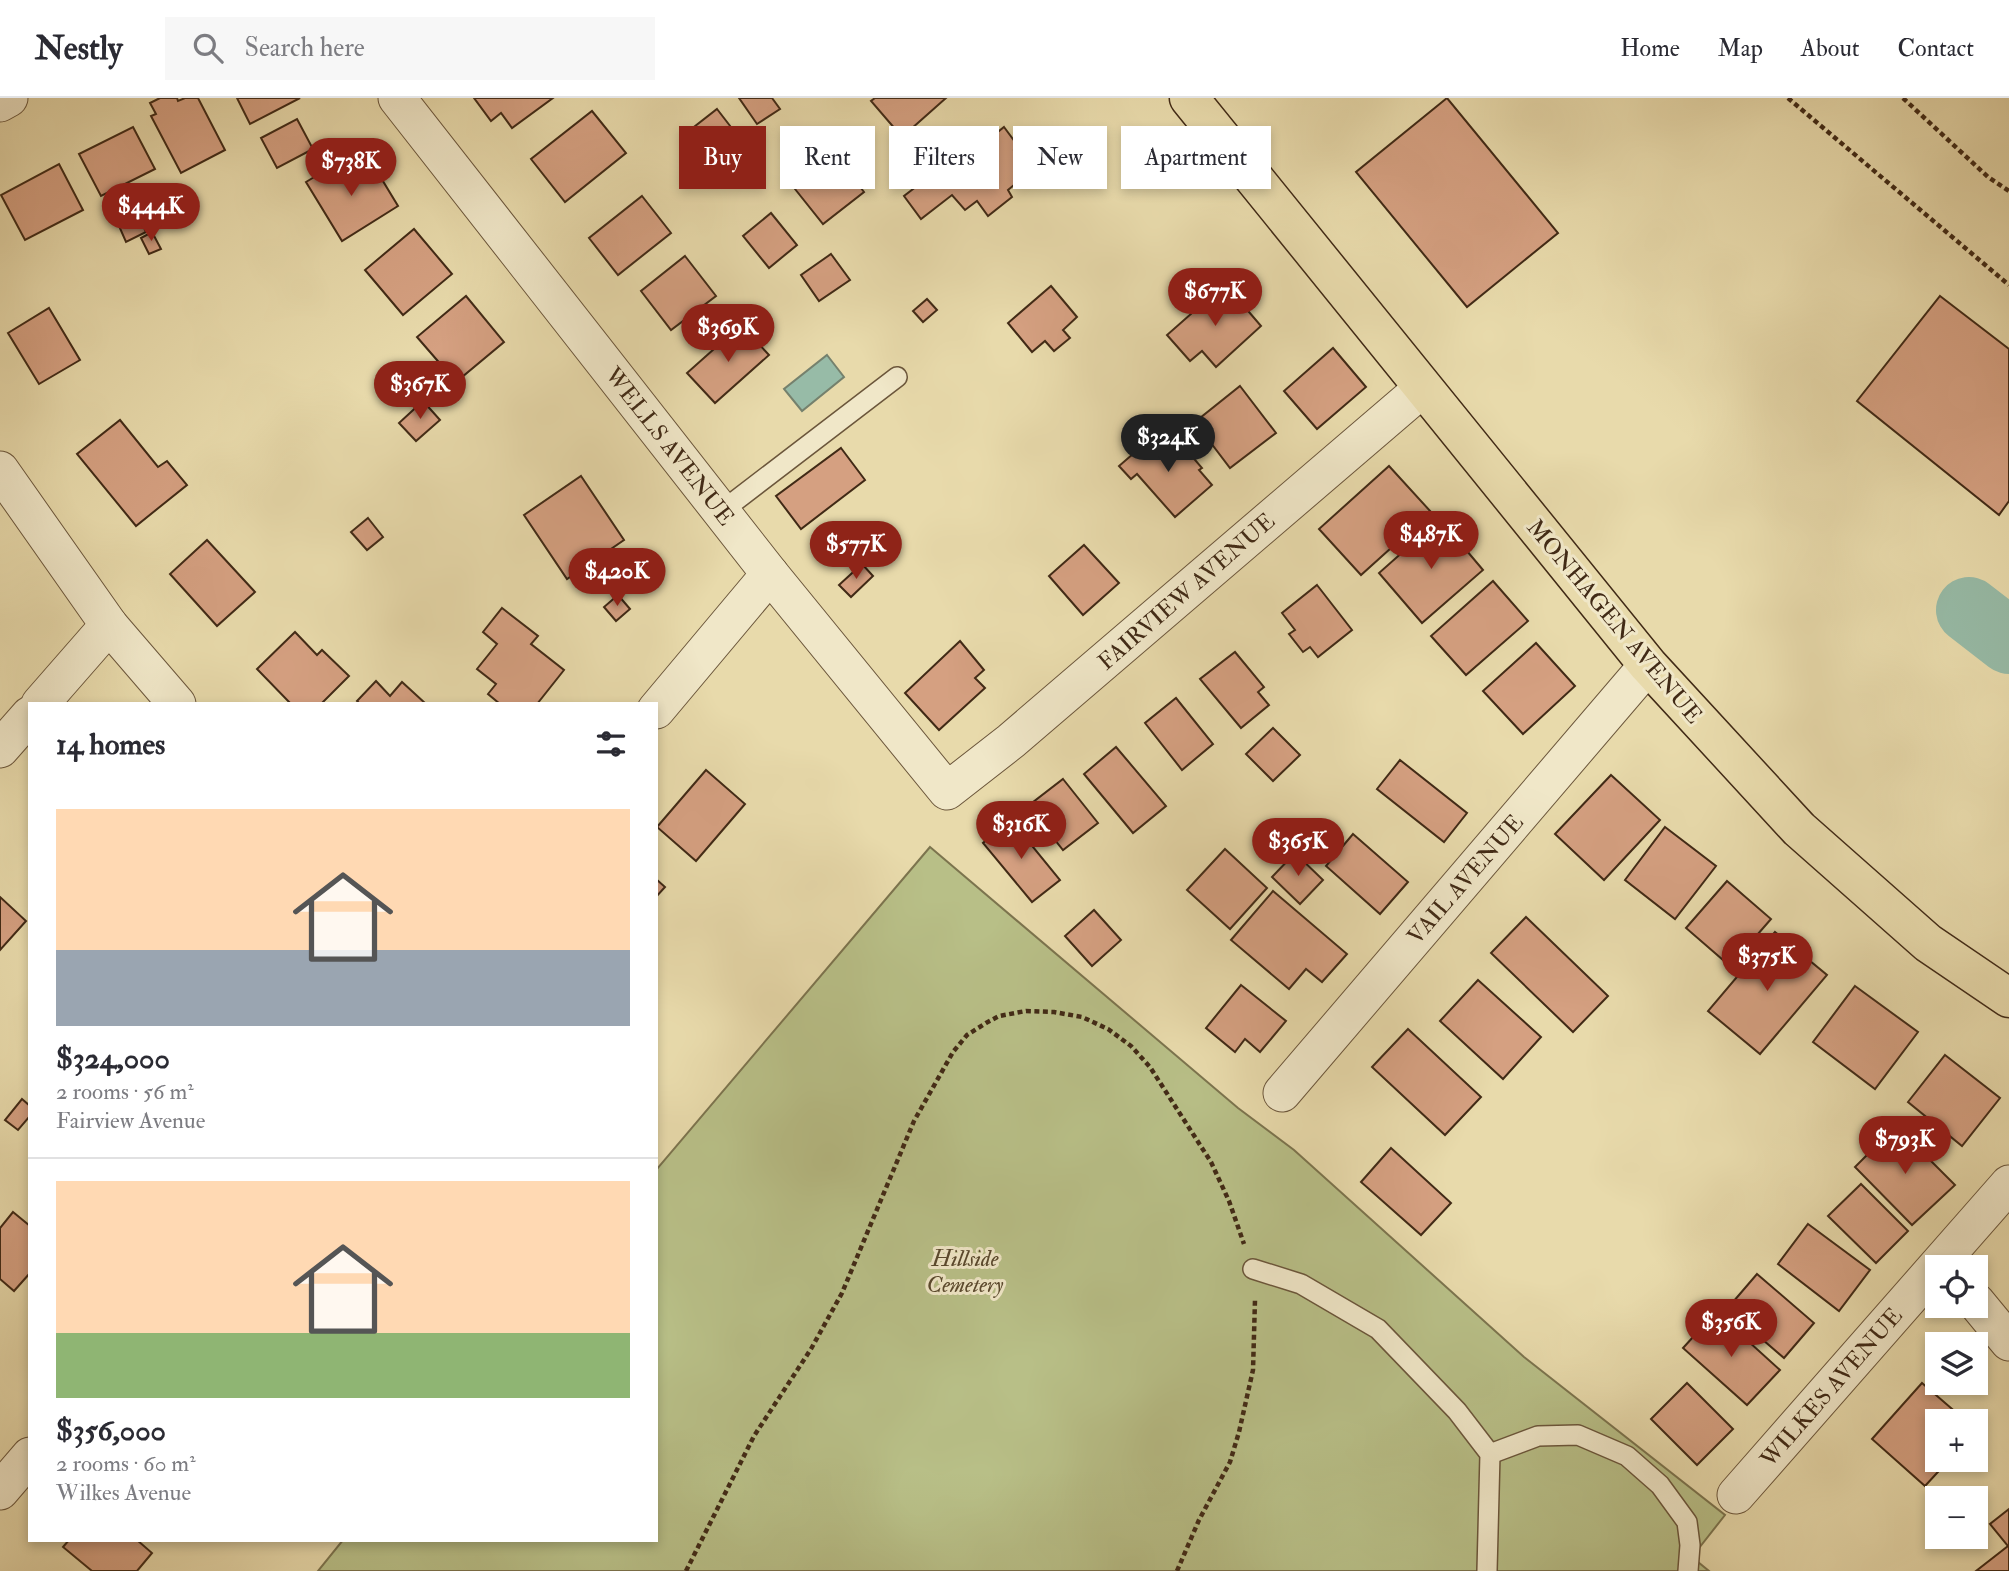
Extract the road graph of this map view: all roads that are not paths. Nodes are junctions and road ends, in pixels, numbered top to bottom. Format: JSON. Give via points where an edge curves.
{"nodes":[{"id":1,"x":9,"y":98,"type":"edge"},
{"id":2,"x":397,"y":98,"type":"edge"},
{"id":3,"x":1189,"y":98,"type":"edge"},
{"id":4,"x":0,"y":103,"type":"edge"},
{"id":5,"x":897,"y":376,"type":"dead end"},
{"id":6,"x":1423,"y":388,"type":"junction"},
{"id":7,"x":0,"y":470,"type":"edge"},
{"id":8,"x":722,"y":511,"type":"junction"},
{"id":9,"x":770,"y":574,"type":"junction"},
{"id":10,"x":109,"y":625,"type":"junction"},
{"id":11,"x":1648,"y":665,"type":"junction"},
{"id":12,"x":42,"y":702,"type":"edge"},
{"id":13,"x":175,"y":702,"type":"edge"},
{"id":14,"x":658,"y":708,"type":"edge"},
{"id":15,"x":28,"y":717,"type":"edge"},
{"id":16,"x":0,"y":749,"type":"edge"},
{"id":17,"x":947,"y":791,"type":"joint"},
{"id":18,"x":2009,"y":998,"type":"edge"},
{"id":19,"x":1282,"y":1093,"type":"dead end"},
{"id":20,"x":2009,"y":1184,"type":"edge"},
{"id":21,"x":1951,"y":1255,"type":"edge"},
{"id":22,"x":1253,"y":1269,"type":"road end"},
{"id":23,"x":1925,"y":1285,"type":"edge"},
{"id":24,"x":1988,"y":1317,"type":"edge"},
{"id":25,"x":2009,"y":1342,"type":"edge"},
{"id":26,"x":1490,"y":1454,"type":"junction"},
{"id":27,"x":28,"y":1458,"type":"edge"},
{"id":28,"x":0,"y":1491,"type":"edge"},
{"id":29,"x":1736,"y":1495,"type":"dead end"},
{"id":30,"x":1486,"y":1571,"type":"edge"},
{"id":31,"x":1688,"y":1571,"type":"edge"}],
"edges":[{"from":1,"to":4,"type":"street"},
{"from":2,"to":8,"type":"street","name":"WELLS AVENUE"},
{"from":3,"to":6,"type":"main road","name":"MONHAGEN AVENUE"},
{"from":5,"to":8,"type":"lane"},
{"from":6,"to":11,"type":"main road","name":"MONHAGEN AVENUE"},
{"from":6,"to":17,"type":"street","name":"FAIRVIEW AVENUE"},
{"from":7,"to":10,"type":"street"},
{"from":8,"to":9,"type":"street","name":"WELLS AVENUE"},
{"from":9,"to":14,"type":"street"},
{"from":9,"to":17,"type":"street","name":"WELLS AVENUE"},
{"from":10,"to":12,"type":"street"},
{"from":10,"to":13,"type":"street"},
{"from":11,"to":18,"type":"main road","name":"MONHAGEN AVENUE","via":[[1799,829],[1928,943]]},
{"from":11,"to":19,"type":"street","name":"VAIL AVENUE"},
{"from":15,"to":16,"type":"street"},
{"from":20,"to":21,"type":"street","name":"WILKES AVENUE"},
{"from":22,"to":26,"type":"lane","via":[[1301,1284],[1378,1329],[1457,1411]]},
{"from":23,"to":29,"type":"street","name":"WILKES AVENUE"},
{"from":24,"to":25,"type":"street"},
{"from":26,"to":30,"type":"lane"},
{"from":26,"to":31,"type":"lane","via":[[1538,1436],[1578,1435],[1627,1456],[1660,1485],[1687,1522]]},
{"from":27,"to":28,"type":"street"}]}
